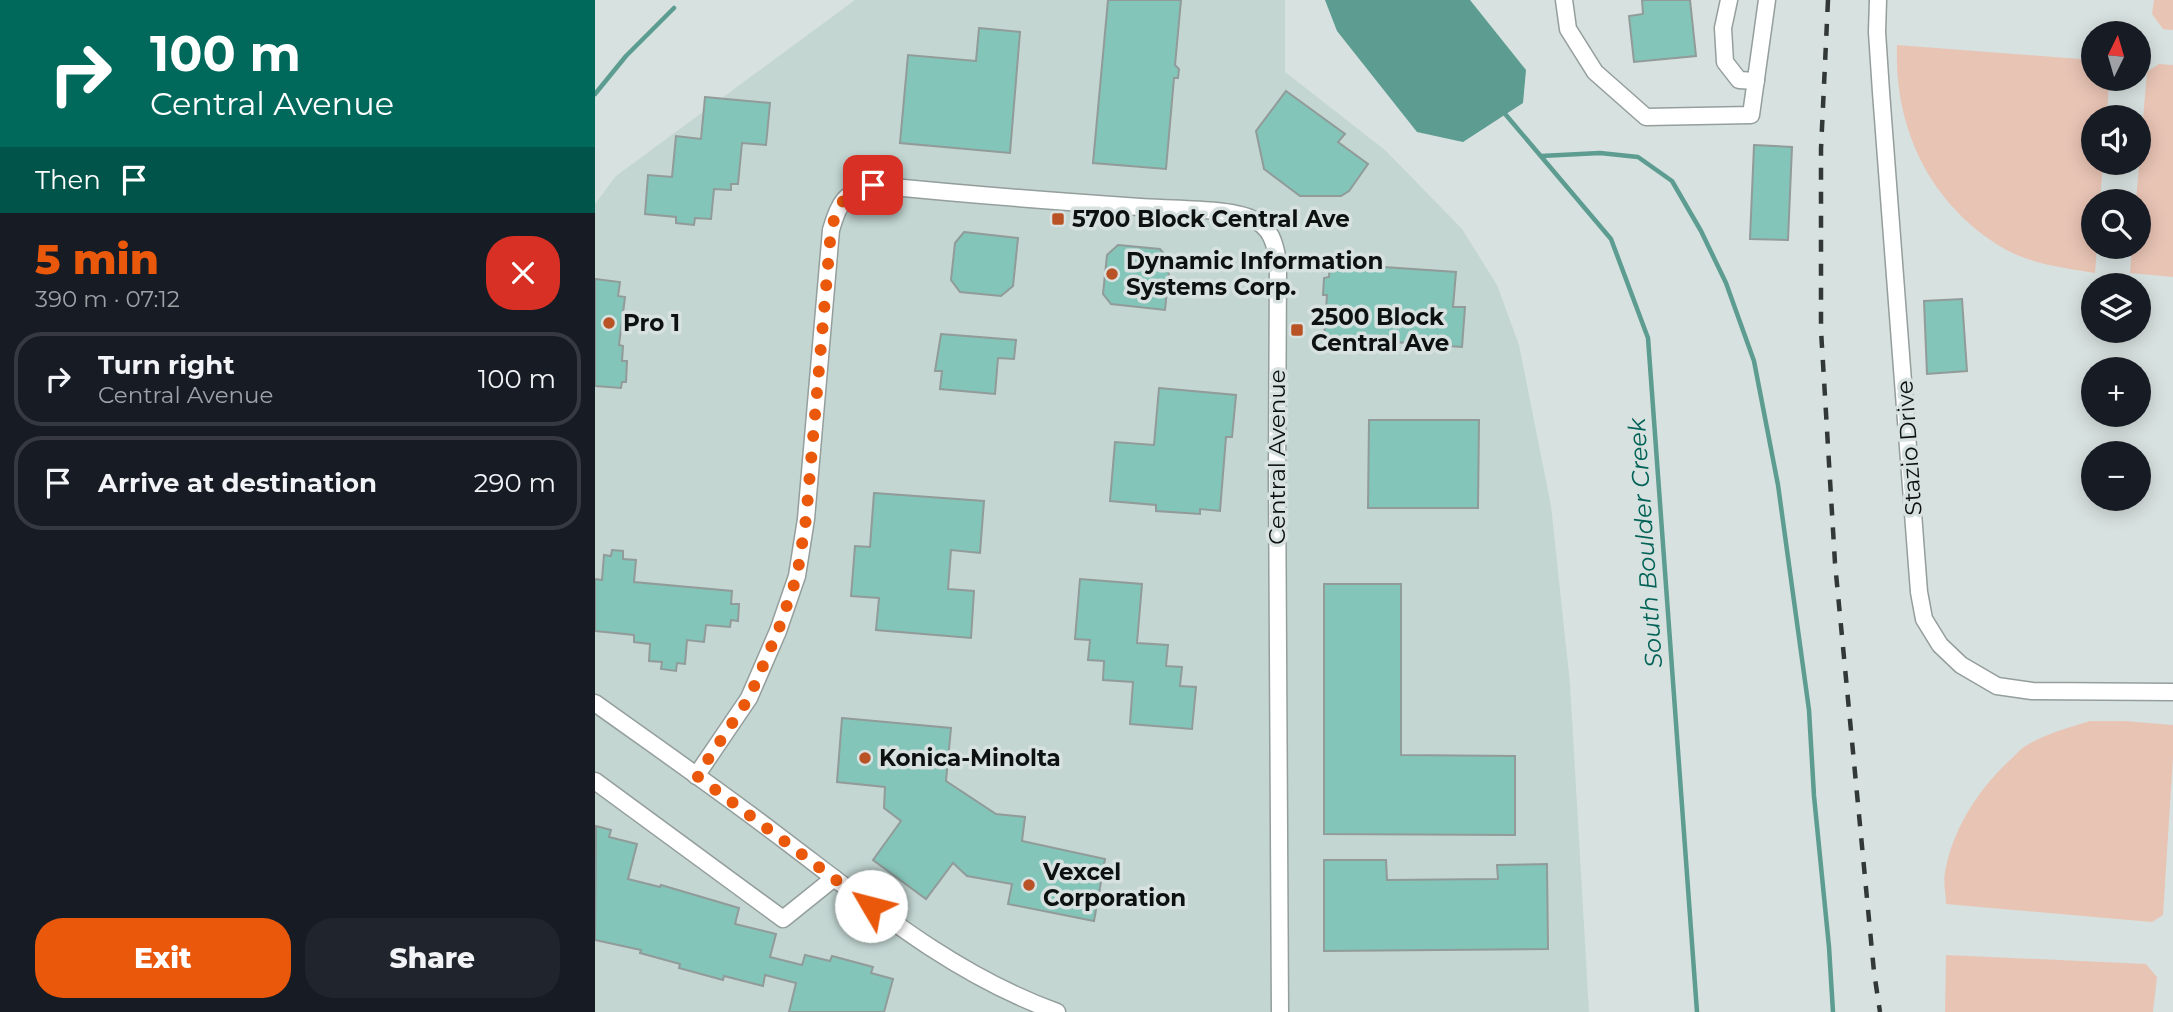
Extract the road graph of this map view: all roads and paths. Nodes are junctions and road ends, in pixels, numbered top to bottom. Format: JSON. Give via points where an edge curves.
{"nodes":[{"id":1,"x":1564,"y":0,"type":"edge"},
{"id":2,"x":1729,"y":0,"type":"edge"},
{"id":3,"x":1767,"y":0,"type":"edge"},
{"id":4,"x":1878,"y":0,"type":"edge"},
{"id":5,"x":1756,"y":81,"type":"junction"},
{"id":6,"x":2173,"y":692,"type":"edge"},
{"id":7,"x":595,"y":703,"type":"edge"},
{"id":8,"x":697,"y":776,"type":"junction"},
{"id":9,"x":595,"y":781,"type":"edge"},
{"id":10,"x":834,"y":878,"type":"junction"},
{"id":11,"x":1057,"y":1012,"type":"edge"},
{"id":12,"x":1280,"y":1012,"type":"edge"}],
"edges":[{"from":1,"to":5,"type":"street","via":[[1568,29],[1595,72],[1646,117],[1751,115]]},
{"from":2,"to":5,"type":"street","via":[[1723,28],[1725,62],[1738,80]]},
{"from":3,"to":5,"type":"street"},
{"from":4,"to":6,"type":"street","name":"Stazio Drive","via":[[1881,92],[1924,619],[1940,645],[1961,666],[1997,686],[2032,691]]},
{"from":7,"to":8,"type":"street"},
{"from":8,"to":10,"type":"street"},
{"from":8,"to":12,"type":"street","name":"Central Avenue","via":[[749,698],[797,576],[831,230],[837,208],[855,190],[873,185],[1250,218],[1273,238],[1278,262]]},
{"from":9,"to":10,"type":"street","via":[[783,919]]},
{"from":10,"to":11,"type":"street","via":[[967,971]]}]}
